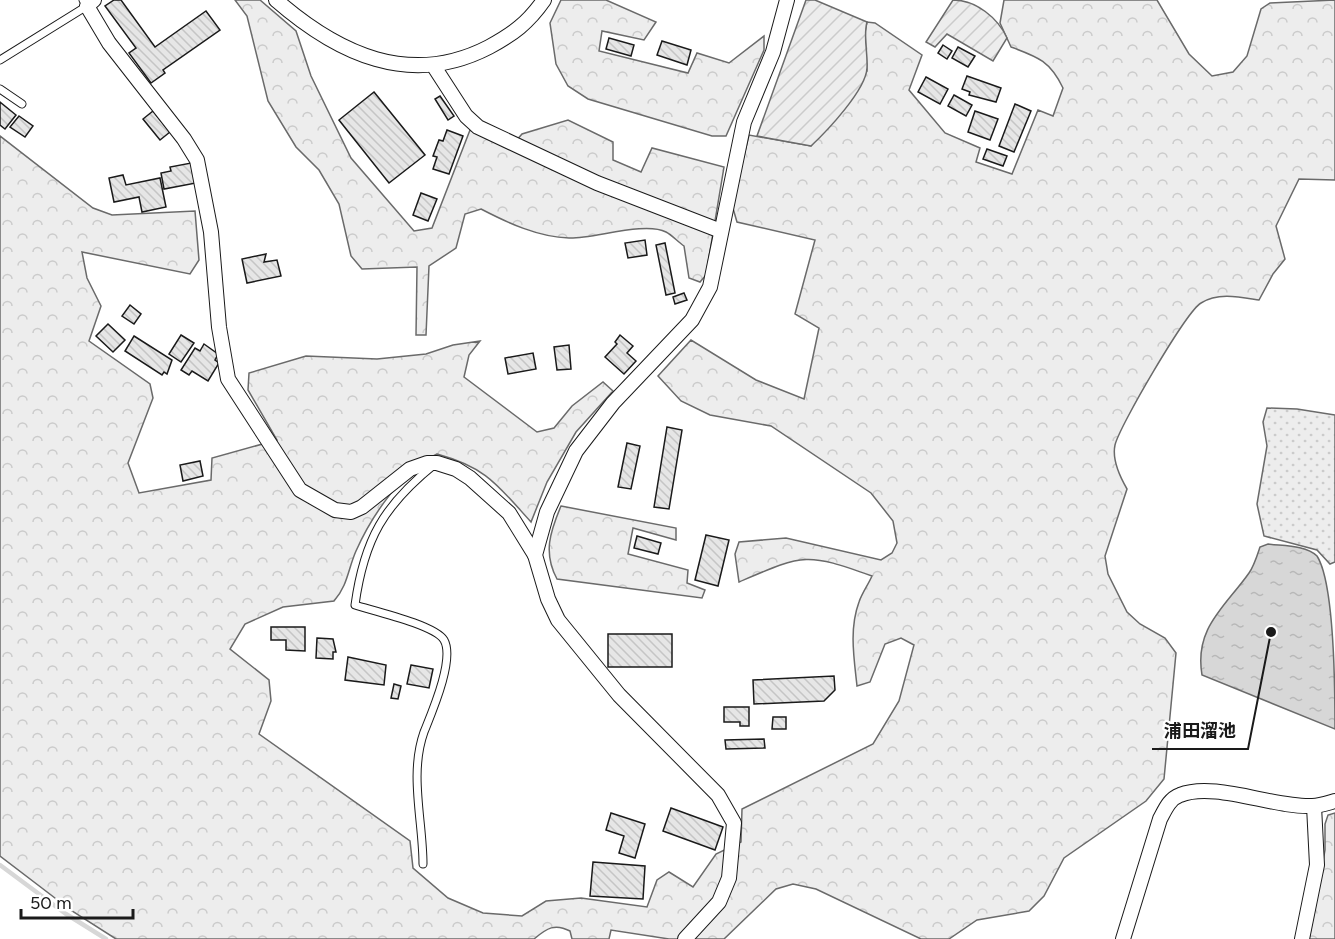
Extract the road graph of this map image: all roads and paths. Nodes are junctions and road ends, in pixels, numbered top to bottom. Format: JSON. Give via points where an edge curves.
{"nodes":[{"id":1,"x":276,"y":0,"type":"edge"},
{"id":2,"x":544,"y":0,"type":"edge"},
{"id":3,"x":787,"y":0,"type":"edge"},
{"id":4,"x":88,"y":2,"type":"edge"},
{"id":5,"x":0,"y":60,"type":"edge"},
{"id":6,"x":433,"y":65,"type":"junction"},
{"id":7,"x":0,"y":89,"type":"edge"},
{"id":8,"x":22,"y":104,"type":"dead end"},
{"id":9,"x":721,"y":231,"type":"junction"},
{"id":10,"x":437,"y":463,"type":"junction"},
{"id":11,"x":535,"y":555,"type":"junction"},
{"id":12,"x":1335,"y":801,"type":"edge"},
{"id":13,"x":1314,"y":806,"type":"junction"},
{"id":14,"x":423,"y":864,"type":"dead end"},
{"id":15,"x":685,"y":939,"type":"edge"},
{"id":16,"x":1123,"y":939,"type":"edge"},
{"id":17,"x":1302,"y":939,"type":"edge"}],
"edges":[{"from":1,"to":6,"type":"street","via":[[339,46],[368,58]]},
{"from":2,"to":6,"type":"street","via":[[517,32],[475,54]]},
{"from":3,"to":9,"type":"street","via":[[773,52],[744,122]]},
{"from":4,"to":5,"type":"lane"},
{"from":4,"to":10,"type":"street","via":[[109,43],[196,160],[211,232],[217,315],[228,379],[300,490],[335,510],[351,512],[410,469]]},
{"from":6,"to":9,"type":"street","via":[[466,116],[478,127],[597,183]]},
{"from":7,"to":8,"type":"lane"},
{"from":9,"to":11,"type":"street","via":[[710,287],[701,305],[692,320],[613,403],[576,451],[547,512]]},
{"from":10,"to":11,"type":"street","via":[[470,478],[510,513]]},
{"from":10,"to":14,"type":"lane","via":[[384,514],[358,583],[355,605],[431,631],[443,639],[447,651],[417,767]]},
{"from":11,"to":15,"type":"street","via":[[558,620],[619,695],[718,795],[734,823],[729,878],[719,902]]},
{"from":12,"to":13,"type":"street"},
{"from":13,"to":16,"type":"street","via":[[1207,791],[1178,795],[1160,819]]},
{"from":13,"to":17,"type":"street","via":[[1317,865]]}]}
